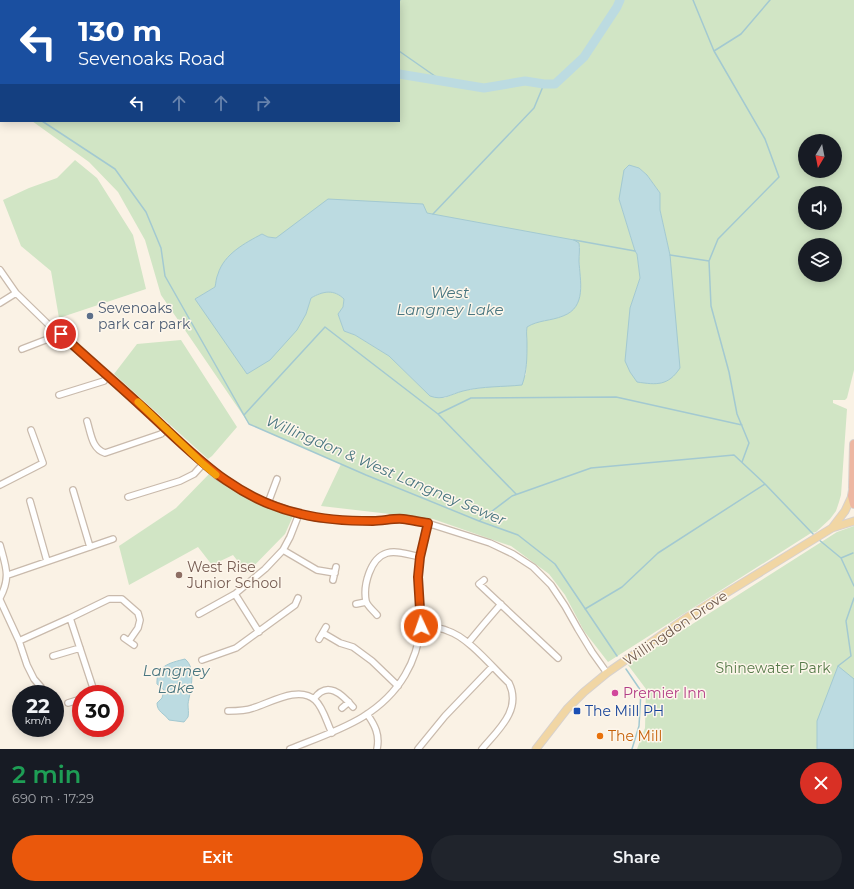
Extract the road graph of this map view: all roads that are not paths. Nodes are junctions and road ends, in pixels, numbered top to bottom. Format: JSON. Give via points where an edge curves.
{"nodes":[{"id":1,"x":0,"y":270,"type":"edge"},
{"id":2,"x":16,"y":293,"type":"junction"},
{"id":3,"x":0,"y":303,"type":"edge"},
{"id":4,"x":61,"y":334,"type":"junction"},
{"id":5,"x":22,"y":349,"type":"dead end"},
{"id":6,"x":108,"y":375,"type":"junction"},
{"id":7,"x":59,"y":395,"type":"dead end"},
{"id":8,"x":87,"y":422,"type":"dead end"},
{"id":9,"x":167,"y":428,"type":"junction"},
{"id":10,"x":31,"y":430,"type":"dead end"},
{"id":11,"x":854,"y":444,"type":"edge"},
{"id":12,"x":203,"y":464,"type":"junction"},
{"id":13,"x":277,"y":479,"type":"dead end"},
{"id":14,"x":0,"y":486,"type":"edge"},
{"id":15,"x":853,"y":487,"type":"edge"},
{"id":16,"x":73,"y":490,"type":"dead end"},
{"id":17,"x":128,"y":497,"type":"dead end"},
{"id":18,"x":853,"y":500,"type":"edge"},
{"id":19,"x":30,"y":501,"type":"dead end"},
{"id":20,"x":268,"y":503,"type":"junction"},
{"id":21,"x":299,"y":514,"type":"junction"},
{"id":22,"x":854,"y":521,"type":"edge"},
{"id":23,"x":428,"y":523,"type":"junction"},
{"id":24,"x":832,"y":528,"type":"junction"},
{"id":25,"x":113,"y":539,"type":"dead end"},
{"id":26,"x":0,"y":544,"type":"edge"},
{"id":27,"x":90,"y":547,"type":"junction"},
{"id":28,"x":283,"y":550,"type":"junction"},
{"id":29,"x":420,"y":557,"type":"junction"},
{"id":30,"x":47,"y":561,"type":"junction"},
{"id":31,"x":3,"y":565,"type":"edge"},
{"id":32,"x":336,"y":567,"type":"dead end"},
{"id":33,"x":8,"y":574,"type":"junction"},
{"id":34,"x":335,"y":574,"type":"junction"},
{"id":35,"x":333,"y":580,"type":"dead end"},
{"id":36,"x":484,"y":580,"type":"dead end"},
{"id":37,"x":234,"y":594,"type":"junction"},
{"id":38,"x":298,"y":598,"type":"dead end"},
{"id":39,"x":0,"y":599,"type":"edge"},
{"id":40,"x":366,"y":602,"type":"junction"},
{"id":41,"x":356,"y":604,"type":"dead end"},
{"id":42,"x":501,"y":604,"type":"junction"},
{"id":43,"x":295,"y":605,"type":"junction"},
{"id":44,"x":301,"y":610,"type":"dead end"},
{"id":45,"x":199,"y":614,"type":"dead end"},
{"id":46,"x":377,"y":616,"type":"dead end"},
{"id":47,"x":70,"y":618,"type":"junction"},
{"id":48,"x":421,"y":626,"type":"junction"},
{"id":49,"x":326,"y":627,"type":"dead end"},
{"id":50,"x":259,"y":632,"type":"junction"},
{"id":51,"x":323,"y":633,"type":"junction"},
{"id":52,"x":319,"y":639,"type":"dead end"},
{"id":53,"x":19,"y":641,"type":"junction"},
{"id":54,"x":129,"y":641,"type":"dead end"},
{"id":55,"x":468,"y":643,"type":"junction"},
{"id":56,"x":80,"y":648,"type":"junction"},
{"id":57,"x":54,"y":656,"type":"dead end"},
{"id":58,"x":558,"y":658,"type":"dead end"},
{"id":59,"x":202,"y":660,"type":"dead end"},
{"id":60,"x":492,"y":667,"type":"junction"},
{"id":61,"x":608,"y":673,"type":"junction"},
{"id":62,"x":39,"y":685,"type":"edge"},
{"id":63,"x":92,"y":685,"type":"edge"},
{"id":64,"x":398,"y":686,"type":"junction"},
{"id":65,"x":314,"y":699,"type":"junction"},
{"id":66,"x":72,"y":702,"type":"edge"},
{"id":67,"x":68,"y":703,"type":"dead end"},
{"id":68,"x":342,"y":708,"type":"dead end"},
{"id":69,"x":228,"y":711,"type":"dead end"},
{"id":70,"x":367,"y":714,"type":"junction"},
{"id":71,"x":332,"y":733,"type":"junction"},
{"id":72,"x":298,"y":747,"type":"edge"},
{"id":73,"x":290,"y":749,"type":"edge"},
{"id":74,"x":377,"y":749,"type":"edge"},
{"id":75,"x":418,"y":749,"type":"edge"},
{"id":76,"x":482,"y":749,"type":"edge"},
{"id":77,"x":536,"y":749,"type":"edge"}],
"edges":[{"from":1,"to":2,"type":"street"},
{"from":2,"to":3,"type":"street"},
{"from":2,"to":4,"type":"street"},
{"from":4,"to":5,"type":"street"},
{"from":4,"to":6,"type":"street"},
{"from":6,"to":7,"type":"street","via":[[104,382]]},
{"from":6,"to":9,"type":"street"},
{"from":8,"to":9,"type":"street","via":[[95,448],[105,453],[162,434]]},
{"from":9,"to":12,"type":"street"},
{"from":10,"to":14,"type":"street","via":[[43,463]]},
{"from":11,"to":15,"type":"highway"},
{"from":12,"to":17,"type":"street","via":[[194,474],[180,481]]},
{"from":12,"to":20,"type":"street","via":[[250,496]]},
{"from":13,"to":20,"type":"street"},
{"from":15,"to":18,"type":"highway"},
{"from":16,"to":27,"type":"street"},
{"from":18,"to":24,"type":"main road","name":"Willingdon Drove"},
{"from":19,"to":30,"type":"street"},
{"from":20,"to":21,"type":"street"},
{"from":21,"to":23,"type":"street","via":[[322,519],[402,519]]},
{"from":21,"to":28,"type":"street"},
{"from":22,"to":24,"type":"main road","name":"Willingdon Drove"},
{"from":23,"to":29,"type":"street"},
{"from":23,"to":61,"type":"street","via":[[490,543],[514,554],[533,568],[551,585],[592,652]]},
{"from":24,"to":61,"type":"main road","name":"Willingdon Drove","via":[[689,616]]},
{"from":25,"to":27,"type":"street"},
{"from":26,"to":31,"type":"street"},
{"from":27,"to":30,"type":"street"},
{"from":28,"to":34,"type":"street","via":[[317,570]]},
{"from":28,"to":37,"type":"street","via":[[265,569]]},
{"from":29,"to":40,"type":"street","via":[[386,553],[376,560],[369,571]]},
{"from":29,"to":48,"type":"street","via":[[418,577]]},
{"from":30,"to":33,"type":"street"},
{"from":31,"to":33,"type":"street"},
{"from":32,"to":34,"type":"street"},
{"from":33,"to":39,"type":"street"},
{"from":34,"to":35,"type":"street"},
{"from":36,"to":42,"type":"street","via":[[479,584]]},
{"from":37,"to":45,"type":"street"},
{"from":37,"to":50,"type":"street"},
{"from":38,"to":43,"type":"street"},
{"from":39,"to":53,"type":"street"},
{"from":40,"to":41,"type":"street"},
{"from":40,"to":46,"type":"street"},
{"from":42,"to":55,"type":"street"},
{"from":42,"to":58,"type":"street"},
{"from":43,"to":44,"type":"street"},
{"from":43,"to":50,"type":"street"},
{"from":47,"to":53,"type":"street"},
{"from":47,"to":54,"type":"street","via":[[109,599],[122,600],[138,613],[140,620]]},
{"from":47,"to":56,"type":"street"},
{"from":48,"to":55,"type":"street","via":[[449,631]]},
{"from":48,"to":64,"type":"street","via":[[416,652]]},
{"from":49,"to":51,"type":"street"},
{"from":50,"to":59,"type":"street","via":[[236,648]]},
{"from":51,"to":52,"type":"street"},
{"from":51,"to":64,"type":"street","via":[[353,647]]},
{"from":53,"to":62,"type":"street","via":[[27,666]]},
{"from":55,"to":60,"type":"street"},
{"from":56,"to":57,"type":"street"},
{"from":56,"to":63,"type":"street"},
{"from":60,"to":75,"type":"street","via":[[445,716]]},
{"from":60,"to":76,"type":"street","via":[[512,688],[513,707],[509,717]]},
{"from":61,"to":77,"type":"main road","name":"Willingdon Drove","via":[[567,709]]},
{"from":64,"to":70,"type":"street","via":[[386,700]]},
{"from":65,"to":68,"type":"street","via":[[323,690],[330,689],[338,692],[351,705]]},
{"from":65,"to":69,"type":"street","via":[[296,694],[251,709]]},
{"from":65,"to":71,"type":"street"},
{"from":66,"to":67,"type":"street"},
{"from":70,"to":71,"type":"street"},
{"from":70,"to":74,"type":"street","via":[[377,733]]},
{"from":71,"to":72,"type":"street"},
{"from":72,"to":73,"type":"street"}]}
